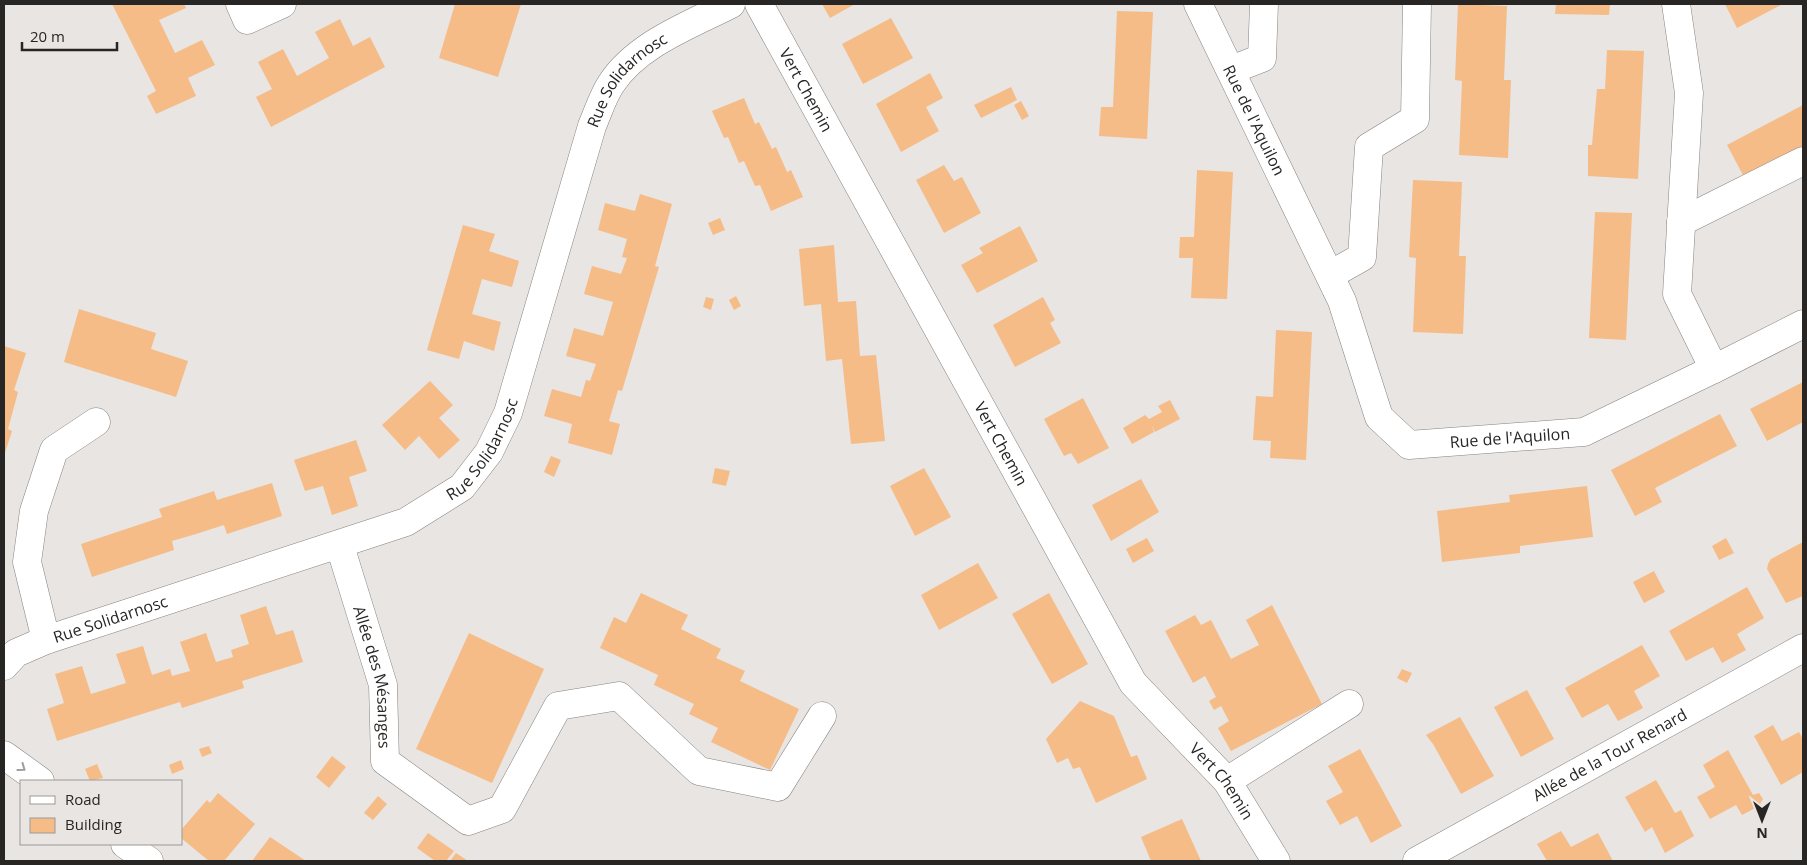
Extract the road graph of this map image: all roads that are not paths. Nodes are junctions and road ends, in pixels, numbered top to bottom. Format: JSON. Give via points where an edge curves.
{"nodes":[{"id":1,"x":240,"y":4,"type":"edge"},
{"id":2,"x":282,"y":4,"type":"edge"},
{"id":3,"x":731,"y":4,"type":"edge"},
{"id":4,"x":759,"y":4,"type":"edge"},
{"id":5,"x":1198,"y":4,"type":"edge"},
{"id":6,"x":1264,"y":4,"type":"edge"},
{"id":7,"x":1417,"y":4,"type":"edge"},
{"id":8,"x":1676,"y":4,"type":"edge"},
{"id":9,"x":1231,"y":70,"type":"junction"},
{"id":10,"x":1803,"y":161,"type":"edge"},
{"id":11,"x":1681,"y":222,"type":"junction"},
{"id":12,"x":1330,"y":275,"type":"junction"},
{"id":13,"x":1803,"y":324,"type":"edge"},
{"id":14,"x":1714,"y":369,"type":"junction"},
{"id":15,"x":96,"y":422,"type":"dead end"},
{"id":16,"x":340,"y":546,"type":"junction"},
{"id":17,"x":46,"y":640,"type":"junction"},
{"id":18,"x":1803,"y":648,"type":"edge"},
{"id":19,"x":4,"y":666,"type":"edge"},
{"id":20,"x":1348,"y":704,"type":"dead end"},
{"id":21,"x":822,"y":716,"type":"dead end"},
{"id":22,"x":4,"y":755,"type":"edge"},
{"id":23,"x":39,"y":780,"type":"edge"},
{"id":24,"x":1227,"y":782,"type":"junction"},
{"id":25,"x":126,"y":845,"type":"edge"},
{"id":26,"x":149,"y":861,"type":"edge"},
{"id":27,"x":1276,"y":861,"type":"edge"},
{"id":28,"x":1417,"y":861,"type":"edge"}],
"edges":[{"from":1,"to":2,"type":"street","via":[[247,20]]},
{"from":3,"to":16,"type":"street","name":"Rue Solidarnosc","via":[[651,46],[611,84],[592,126],[508,413],[490,452],[462,487],[427,510],[406,522]]},
{"from":4,"to":24,"type":"street","name":"Vert Chemin","via":[[1133,683]]},
{"from":5,"to":9,"type":"street","name":"Rue de l'Aquilon"},
{"from":6,"to":9,"type":"street","via":[[1262,58]]},
{"from":7,"to":12,"type":"street","via":[[1415,119],[1369,147],[1362,257]]},
{"from":8,"to":11,"type":"street","via":[[1689,93]]},
{"from":9,"to":12,"type":"street","name":"Rue de l'Aquilon"},
{"from":10,"to":11,"type":"street"},
{"from":11,"to":14,"type":"street","via":[[1677,294]]},
{"from":12,"to":14,"type":"street","name":"Rue de l'Aquilon","via":[[1342,301],[1379,417],[1409,445],[1584,432]]},
{"from":13,"to":14,"type":"street","name":"Rue de l'Aquilon"},
{"from":15,"to":17,"type":"street","via":[[54,450],[34,511],[27,562]]},
{"from":16,"to":17,"type":"street","name":"Rue Solidarnosc"},
{"from":16,"to":21,"type":"street","name":"Allée des Mésanges","via":[[383,686],[385,761],[468,821],[502,809],[558,706],[619,696],[699,771],[778,787]]},
{"from":17,"to":19,"type":"street","name":"Rue Solidarnosc","via":[[16,653]]},
{"from":18,"to":28,"type":"street","name":"Allée de la Tour Renard"},
{"from":20,"to":24,"type":"street"},
{"from":22,"to":23,"type":"street","one_way":true},
{"from":24,"to":27,"type":"street","name":"Vert Chemin"},
{"from":25,"to":26,"type":"street"}]}
